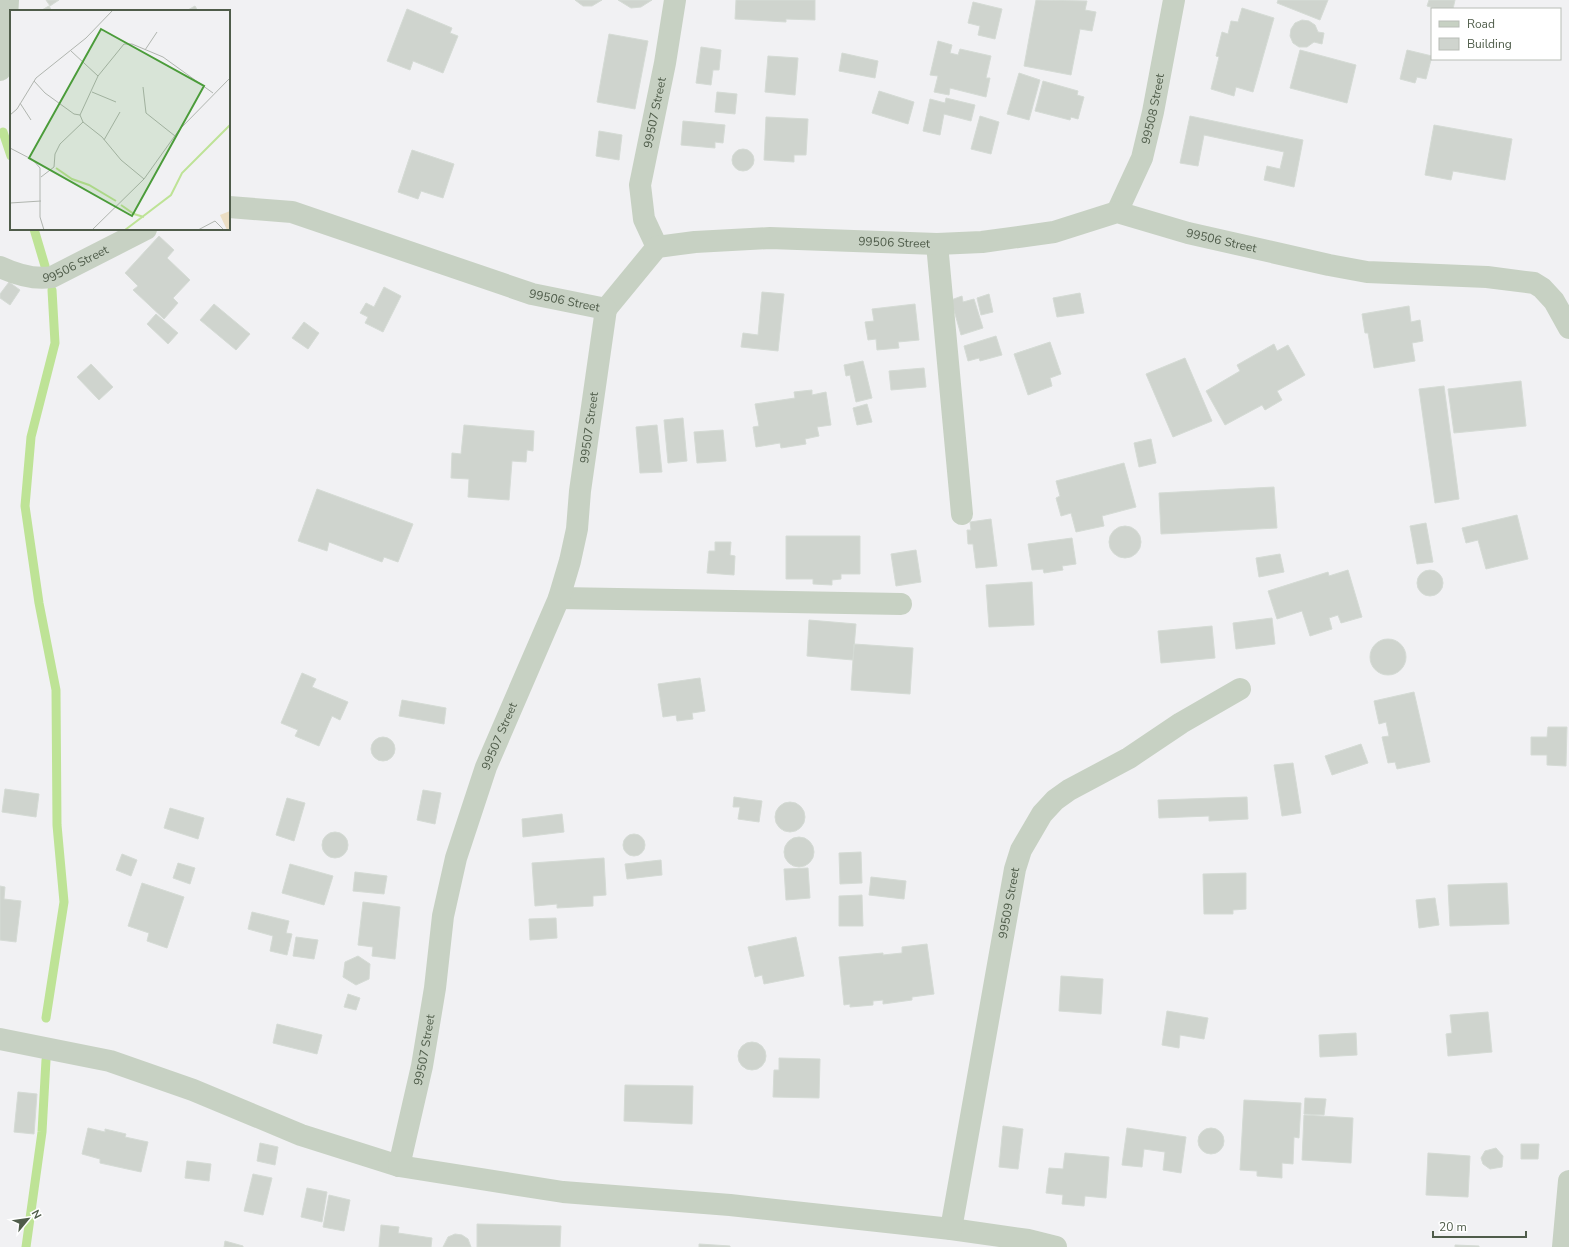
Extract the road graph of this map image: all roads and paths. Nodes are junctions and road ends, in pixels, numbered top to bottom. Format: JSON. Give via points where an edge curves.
{"nodes":[{"id":1,"x":8,"y":0,"type":"edge"},
{"id":2,"x":675,"y":0,"type":"edge"},
{"id":3,"x":1174,"y":0,"type":"edge"},
{"id":4,"x":0,"y":70,"type":"edge"},
{"id":5,"x":230,"y":207,"type":"edge"},
{"id":6,"x":1117,"y":212,"type":"junction"},
{"id":7,"x":144,"y":230,"type":"edge"},
{"id":8,"x":937,"y":244,"type":"junction"},
{"id":9,"x":657,"y":247,"type":"junction"},
{"id":10,"x":0,"y":267,"type":"edge"},
{"id":11,"x":606,"y":309,"type":"junction"},
{"id":12,"x":1569,"y":328,"type":"edge"},
{"id":13,"x":962,"y":514,"type":"dead end"},
{"id":14,"x":559,"y":598,"type":"junction"},
{"id":15,"x":901,"y":604,"type":"dead end"},
{"id":16,"x":1240,"y":689,"type":"dead end"},
{"id":17,"x":0,"y":1039,"type":"edge"},
{"id":18,"x":399,"y":1166,"type":"junction"},
{"id":19,"x":1569,"y":1181,"type":"edge"},
{"id":20,"x":951,"y":1229,"type":"junction"},
{"id":21,"x":1056,"y":1247,"type":"edge"},
{"id":22,"x":1563,"y":1247,"type":"edge"}],
"edges":[{"from":1,"to":4,"type":"street","via":[[6,37]]},
{"from":2,"to":9,"type":"street","name":"99507 Street","via":[[665,64],[640,185],[644,219]]},
{"from":3,"to":6,"type":"street","name":"99508 Street","via":[[1142,158]]},
{"from":5,"to":11,"type":"street","name":"99506 Street","via":[[292,212],[532,294]]},
{"from":6,"to":8,"type":"street","name":"99506 Street","via":[[1054,232],[1027,237]]},
{"from":6,"to":12,"type":"street","name":"99506 Street","via":[[1188,233],[1329,266],[1367,272],[1487,277],[1534,284],[1542,288],[1554,301]]},
{"from":7,"to":10,"type":"street","name":"99506 Street","via":[[52,276],[21,275]]},
{"from":8,"to":9,"type":"street","name":"99506 Street","via":[[770,238]]},
{"from":8,"to":13,"type":"street"},
{"from":9,"to":11,"type":"street","name":"99506 Street"},
{"from":11,"to":14,"type":"street","name":"99507 Street","via":[[577,529]]},
{"from":14,"to":15,"type":"street"},
{"from":14,"to":18,"type":"street","name":"99507 Street","via":[[486,768],[456,858],[443,916],[435,988],[422,1066]]},
{"from":16,"to":20,"type":"street","name":"99509 Street","via":[[1055,800],[1042,814],[1021,850],[1015,869]]},
{"from":17,"to":18,"type":"street","via":[[110,1061],[193,1090],[301,1135]]},
{"from":18,"to":20,"type":"street","via":[[563,1192],[730,1205]]},
{"from":19,"to":22,"type":"street"},
{"from":20,"to":21,"type":"street","via":[[1028,1240]]}]}
